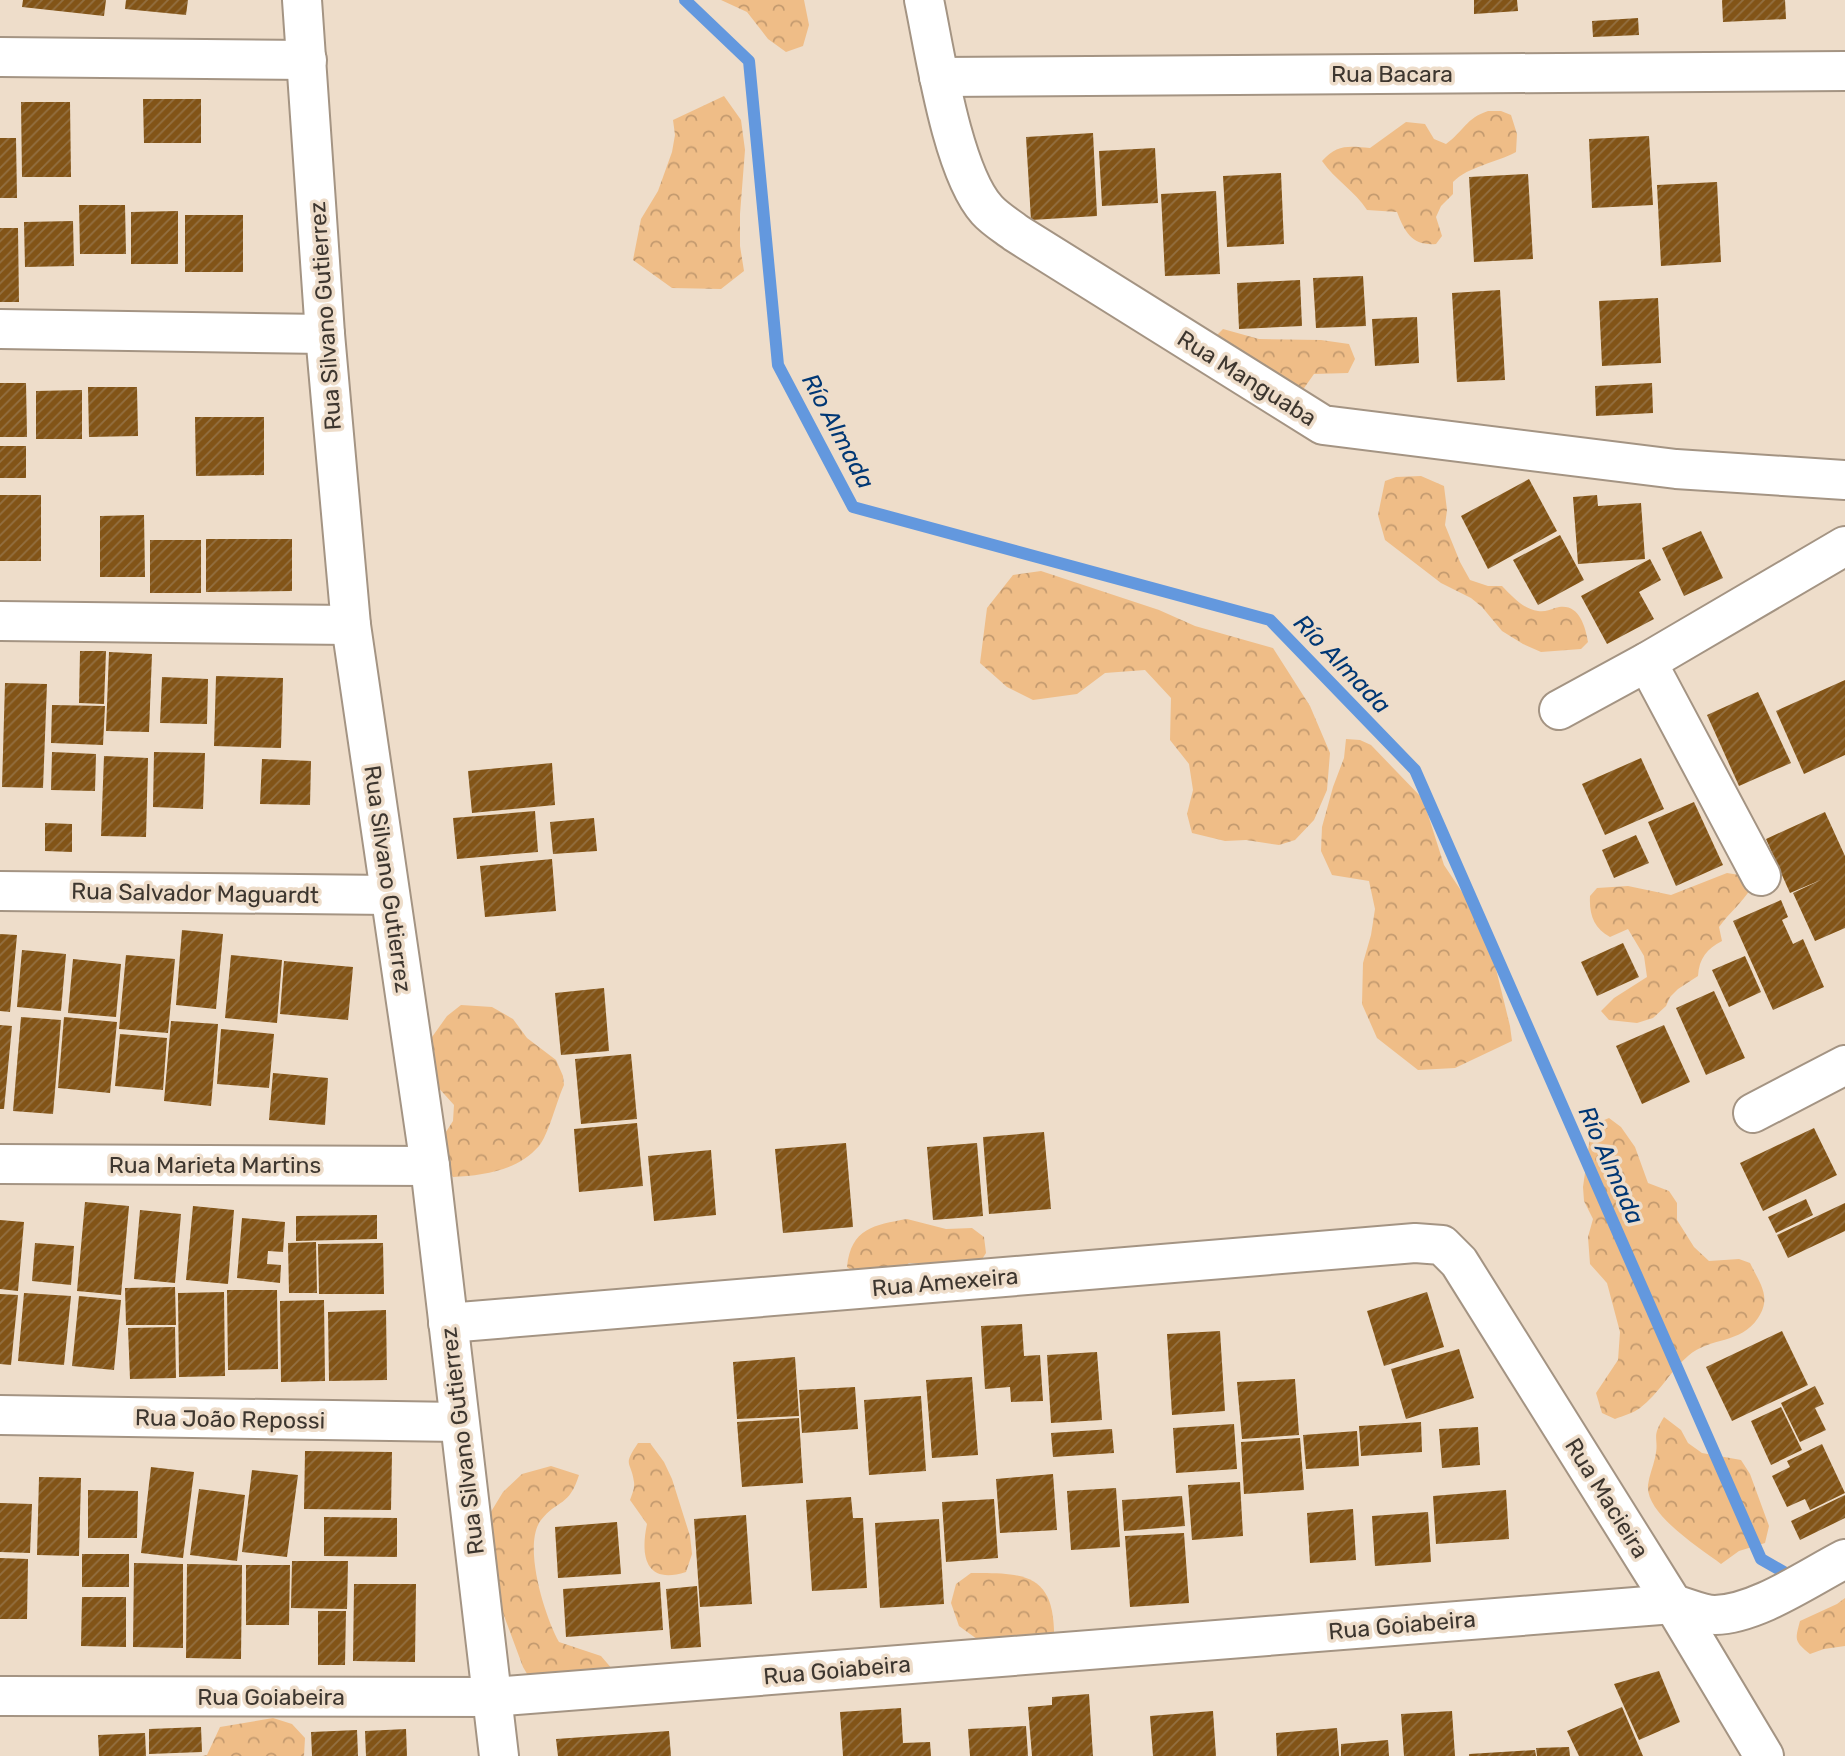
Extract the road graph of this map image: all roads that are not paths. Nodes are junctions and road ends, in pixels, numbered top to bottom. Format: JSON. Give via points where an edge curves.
{"nodes":[{"id":1,"x":302,"y":0,"type":"edge"},
{"id":2,"x":924,"y":0,"type":"edge"},
{"id":3,"x":0,"y":57,"type":"edge"},
{"id":4,"x":307,"y":60,"type":"junction"},
{"id":5,"x":1845,"y":71,"type":"edge"},
{"id":6,"x":939,"y":77,"type":"junction"},
{"id":7,"x":0,"y":329,"type":"edge"},
{"id":8,"x":325,"y":334,"type":"junction"},
{"id":9,"x":1845,"y":480,"type":"edge"},
{"id":10,"x":1845,"y":545,"type":"edge"},
{"id":11,"x":0,"y":621,"type":"edge"},
{"id":12,"x":351,"y":625,"type":"junction"},
{"id":13,"x":1647,"y":662,"type":"junction"},
{"id":14,"x":1559,"y":710,"type":"dead end"},
{"id":15,"x":1761,"y":876,"type":"dead end"},
{"id":16,"x":0,"y":891,"type":"edge"},
{"id":17,"x":390,"y":895,"type":"junction"},
{"id":18,"x":1845,"y":1065,"type":"edge"},
{"id":19,"x":1753,"y":1113,"type":"dead end"},
{"id":20,"x":0,"y":1164,"type":"edge"},
{"id":21,"x":430,"y":1166,"type":"junction"},
{"id":22,"x":1442,"y":1245,"type":"joint"},
{"id":23,"x":448,"y":1323,"type":"junction"},
{"id":24,"x":0,"y":1415,"type":"edge"},
{"id":25,"x":459,"y":1422,"type":"junction"},
{"id":26,"x":1845,"y":1559,"type":"edge"},
{"id":27,"x":1673,"y":1604,"type":"junction"},
{"id":28,"x":0,"y":1696,"type":"edge"},
{"id":29,"x":492,"y":1697,"type":"junction"},
{"id":30,"x":499,"y":1756,"type":"edge"},
{"id":31,"x":1765,"y":1756,"type":"edge"}],
"edges":[{"from":1,"to":4,"type":"street","name":"Rua Silvano Gutierrez"},
{"from":2,"to":6,"type":"street","name":"Rua Manguaba"},
{"from":3,"to":4,"type":"street"},
{"from":4,"to":8,"type":"street","name":"Rua Silvano Gutierrez"},
{"from":5,"to":6,"type":"street","name":"Rua Bacara"},
{"from":6,"to":9,"type":"street","name":"Rua Manguaba","via":[[964,172],[986,210],[1322,425],[1676,469]]},
{"from":7,"to":8,"type":"street"},
{"from":8,"to":12,"type":"street","name":"Rua Silvano Gutierrez"},
{"from":10,"to":13,"type":"street"},
{"from":11,"to":12,"type":"street"},
{"from":12,"to":17,"type":"street","name":"Rua Silvano Gutierrez"},
{"from":13,"to":14,"type":"street"},
{"from":13,"to":15,"type":"street"},
{"from":16,"to":17,"type":"street","name":"Rua Salvador Maguardt"},
{"from":17,"to":21,"type":"street","name":"Rua Silvano Gutierrez"},
{"from":18,"to":19,"type":"street"},
{"from":20,"to":21,"type":"street","name":"Rua Marieta Martins"},
{"from":21,"to":23,"type":"street","name":"Rua Silvano Gutierrez"},
{"from":22,"to":23,"type":"street","name":"Rua Amexeira","via":[[1415,1243]]},
{"from":22,"to":27,"type":"street","name":"Rua Macieira","via":[[1459,1262]]},
{"from":23,"to":25,"type":"street","name":"Rua Silvano Gutierrez"},
{"from":24,"to":25,"type":"street","name":"Rua João Repossi"},
{"from":25,"to":29,"type":"street","name":"Rua Silvano Gutierrez"},
{"from":26,"to":27,"type":"street","name":"Rua Goiabeira","via":[[1738,1611],[1713,1615]]},
{"from":27,"to":29,"type":"street","name":"Rua Goiabeira"},
{"from":27,"to":31,"type":"street","name":"Rua Macieira"},
{"from":28,"to":29,"type":"street","name":"Rua Goiabeira"},
{"from":29,"to":30,"type":"street","name":"Rua Silvano Gutierrez"}]}
